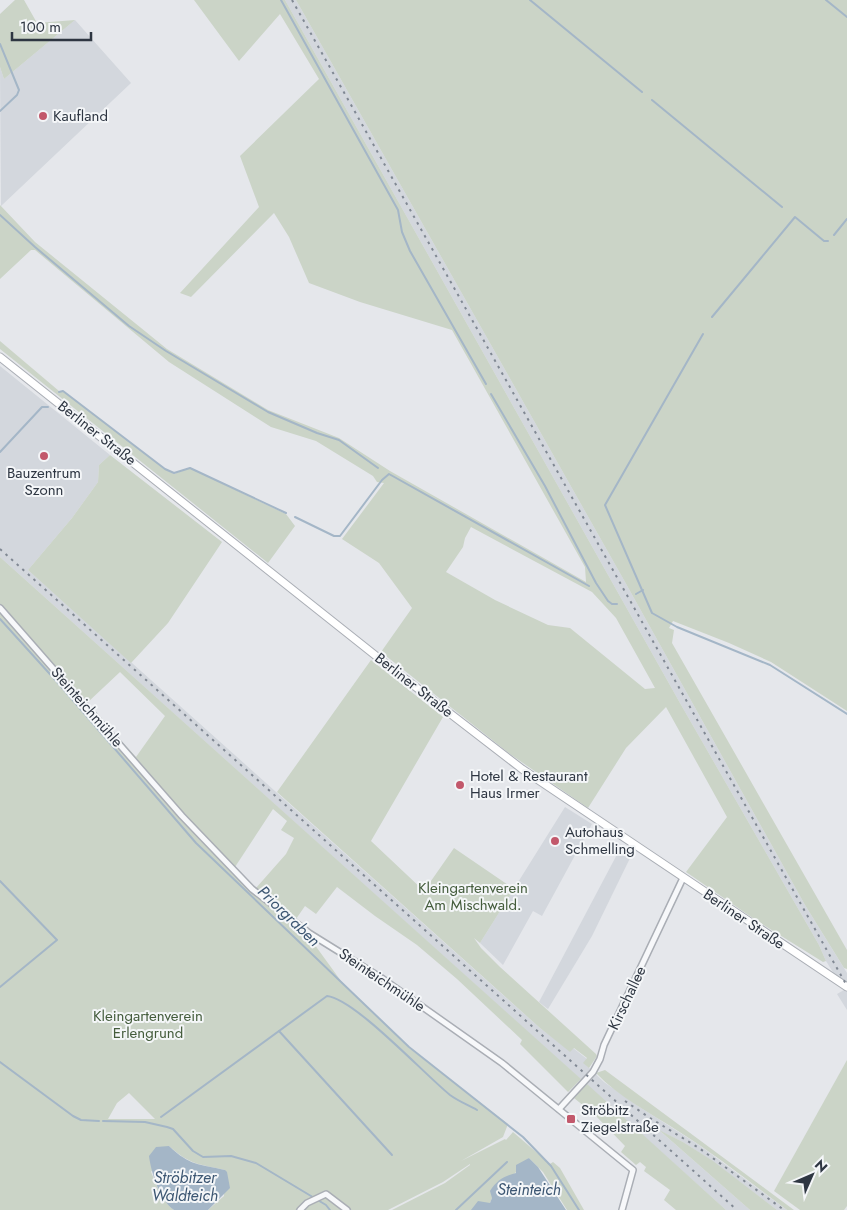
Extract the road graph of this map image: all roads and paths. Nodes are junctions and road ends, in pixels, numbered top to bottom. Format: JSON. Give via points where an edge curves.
{"nodes":[{"id":1,"x":0,"y":356,"type":"edge"},
{"id":2,"x":0,"y":608,"type":"edge"},
{"id":3,"x":684,"y":878,"type":"junction"},
{"id":4,"x":847,"y":987,"type":"edge"},
{"id":5,"x":559,"y":1109,"type":"junction"},
{"id":6,"x":300,"y":1210,"type":"edge"},
{"id":7,"x":347,"y":1210,"type":"edge"},
{"id":8,"x":622,"y":1210,"type":"edge"}],
"edges":[{"from":1,"to":3,"type":"main road","name":"Berliner Straße","via":[[490,745],[536,780]]},
{"from":2,"to":5,"type":"street","name":"Steinteichmühle","via":[[182,816],[252,889],[309,933],[383,979],[502,1064]]},
{"from":3,"to":4,"type":"main road","name":"Berliner Straße"},
{"from":3,"to":5,"type":"street","name":"Kirschallee","via":[[593,1072]]},
{"from":5,"to":8,"type":"street","name":"Steinteichmühle","via":[[633,1170]]},
{"from":6,"to":7,"type":"street","via":[[326,1194]]}]}
